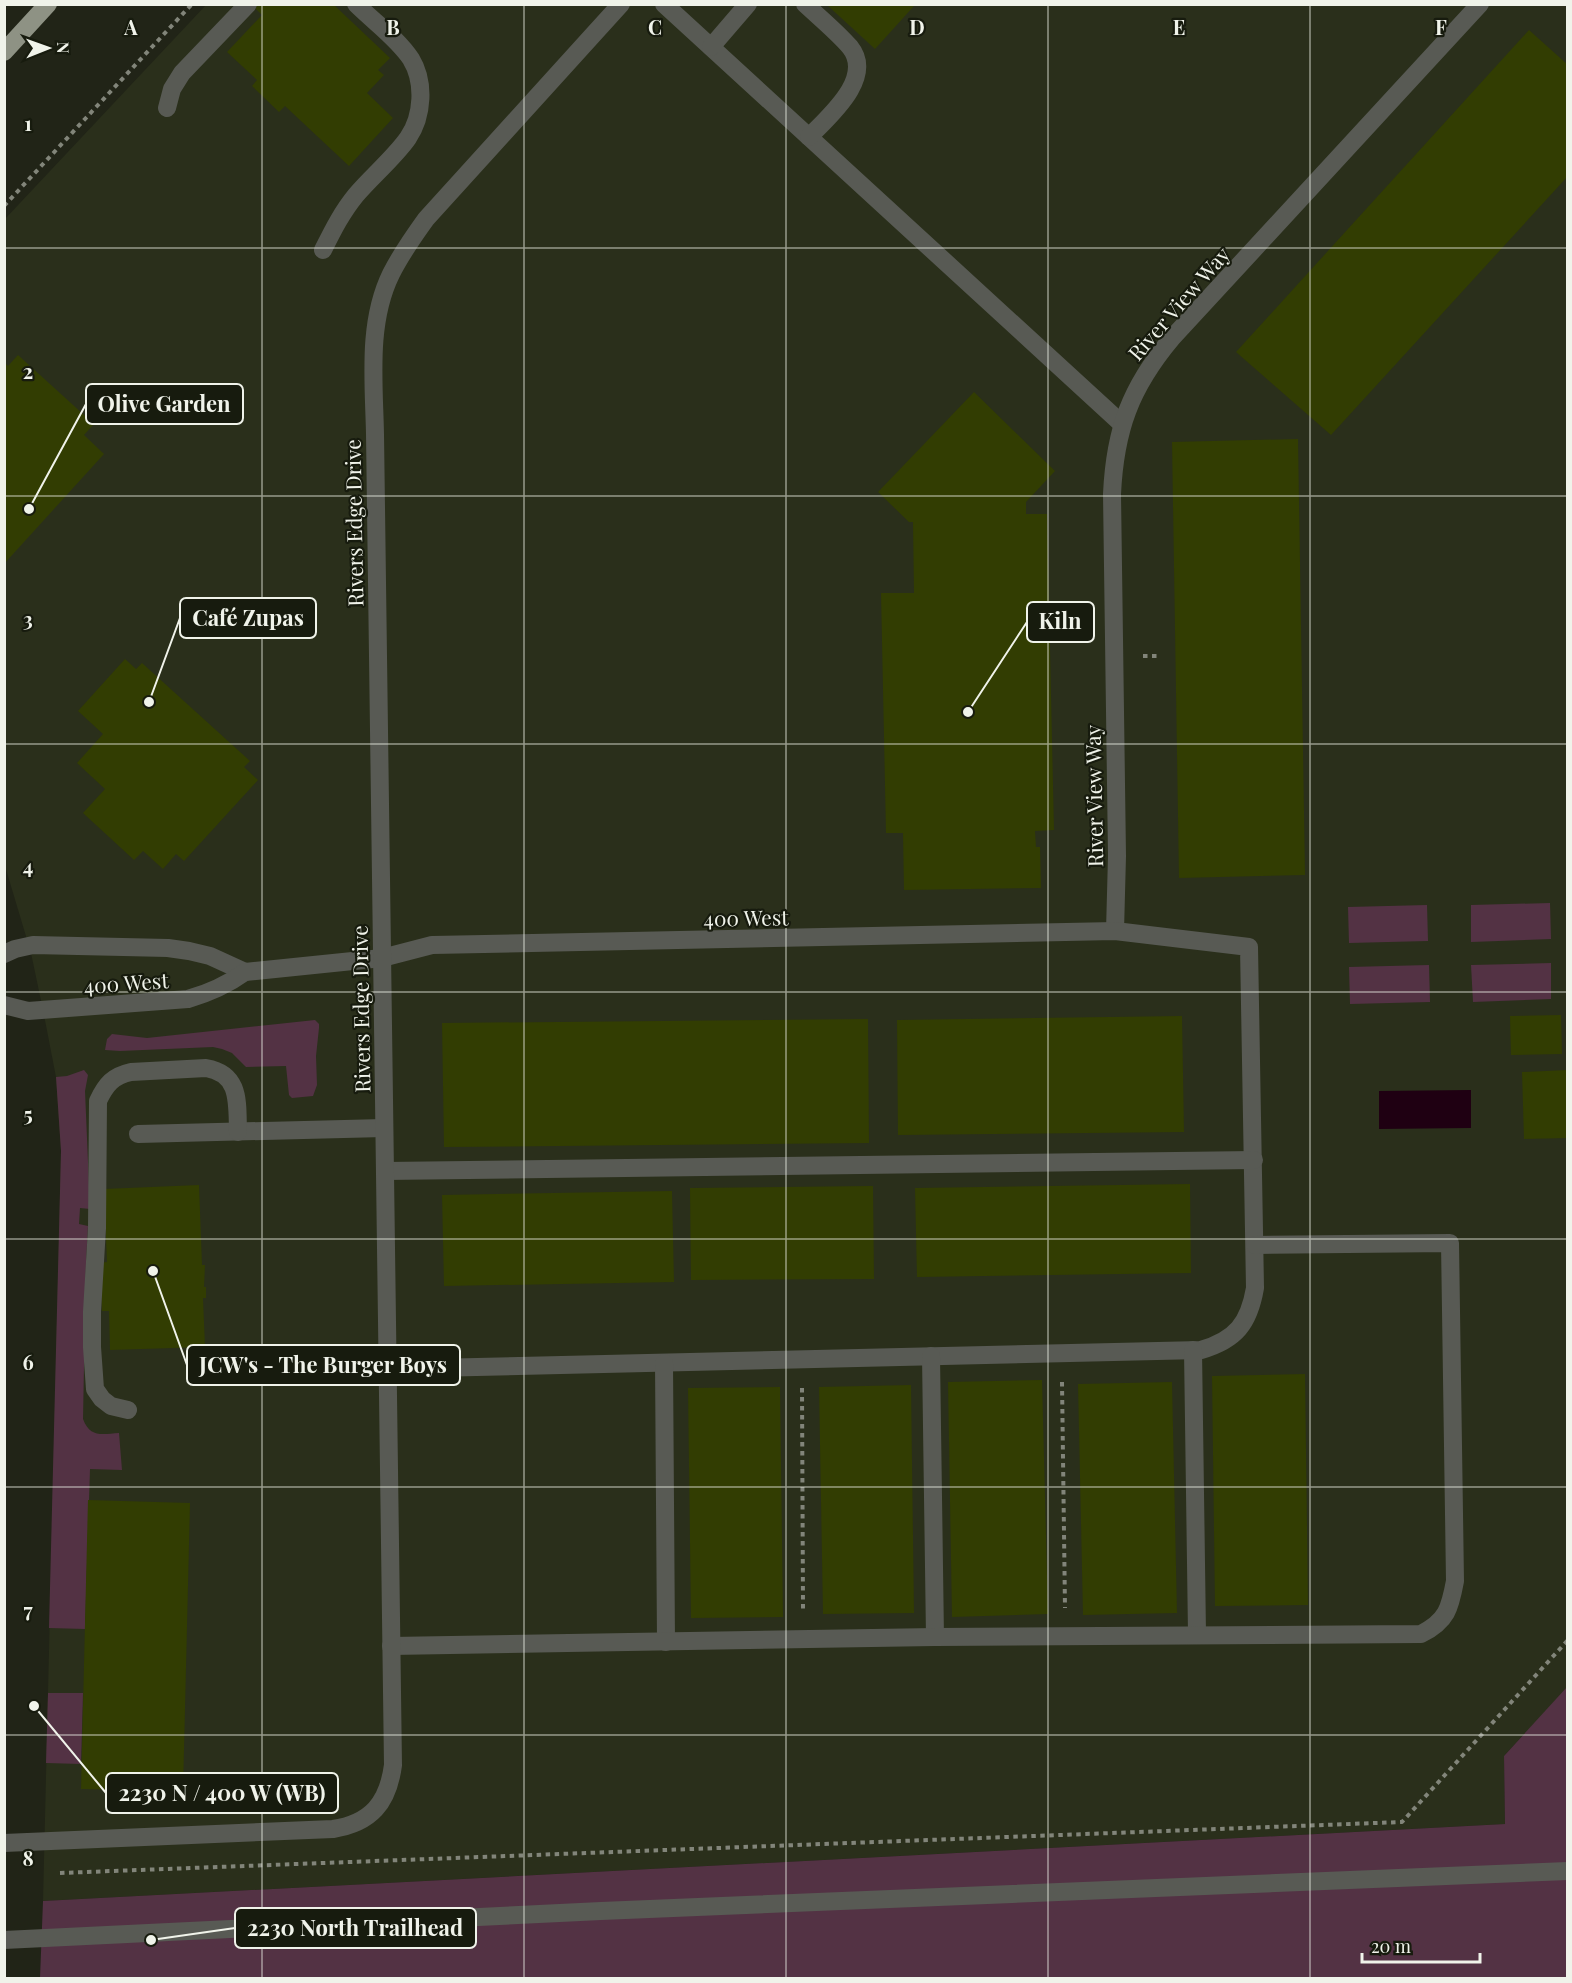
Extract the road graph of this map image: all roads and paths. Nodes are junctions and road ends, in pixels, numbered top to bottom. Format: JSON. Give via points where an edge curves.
{"nodes":[{"id":1,"x":48,"y":4,"type":"edge"},
{"id":2,"x":192,"y":4,"type":"edge"},
{"id":3,"x":248,"y":4,"type":"edge"},
{"id":4,"x":356,"y":4,"type":"edge"},
{"id":5,"x":621,"y":4,"type":"edge"},
{"id":6,"x":664,"y":4,"type":"edge"},
{"id":7,"x":748,"y":4,"type":"edge"},
{"id":8,"x":806,"y":4,"type":"edge"},
{"id":9,"x":1480,"y":4,"type":"edge"},
{"id":10,"x":711,"y":47,"type":"junction"},
{"id":11,"x":4,"y":52,"type":"edge"},
{"id":12,"x":167,"y":108,"type":"dead end"},
{"id":13,"x":809,"y":137,"type":"junction"},
{"id":14,"x":4,"y":206,"type":"edge"},
{"id":15,"x":323,"y":250,"type":"dead end"},
{"id":16,"x":1122,"y":424,"type":"junction"},
{"id":17,"x":1114,"y":931,"type":"junction"},
{"id":18,"x":4,"y":954,"type":"edge"},
{"id":19,"x":382,"y":958,"type":"junction"},
{"id":20,"x":245,"y":972,"type":"junction"},
{"id":21,"x":4,"y":1005,"type":"edge"},
{"id":22,"x":384,"y":1128,"type":"junction"},
{"id":23,"x":238,"y":1132,"type":"junction"},
{"id":24,"x":138,"y":1134,"type":"dead end"},
{"id":25,"x":1254,"y":1160,"type":"junction"},
{"id":26,"x":385,"y":1170,"type":"junction"},
{"id":27,"x":1255,"y":1245,"type":"junction"},
{"id":28,"x":1193,"y":1350,"type":"junction"},
{"id":29,"x":931,"y":1356,"type":"junction"},
{"id":30,"x":663,"y":1363,"type":"junction"},
{"id":31,"x":388,"y":1369,"type":"junction"},
{"id":32,"x":1062,"y":1375,"type":"dead end"},
{"id":33,"x":802,"y":1385,"type":"dead end"},
{"id":34,"x":128,"y":1410,"type":"dead end"},
{"id":35,"x":1197,"y":1634,"type":"junction"},
{"id":36,"x":935,"y":1636,"type":"junction"},
{"id":37,"x":1066,"y":1636,"type":"junction"},
{"id":38,"x":803,"y":1639,"type":"junction"},
{"id":39,"x":1568,"y":1640,"type":"edge"},
{"id":40,"x":666,"y":1642,"type":"junction"},
{"id":41,"x":391,"y":1646,"type":"junction"},
{"id":42,"x":4,"y":1843,"type":"edge"},
{"id":43,"x":1568,"y":1871,"type":"edge"},
{"id":44,"x":50,"y":1874,"type":"dead end"},
{"id":45,"x":4,"y":1940,"type":"edge"}],
"edges":[{"from":1,"to":11,"type":"main road"},
{"from":2,"to":14,"type":"path"},
{"from":3,"to":12,"type":"street","via":[[182,73]]},
{"from":4,"to":15,"type":"street","via":[[412,62],[421,90],[420,107],[408,138],[344,211]]},
{"from":5,"to":19,"type":"street","name":"Rivers Edge Drive","via":[[426,219],[405,246],[381,302],[374,356]]},
{"from":6,"to":10,"type":"street"},
{"from":7,"to":10,"type":"street"},
{"from":8,"to":13,"type":"street","via":[[851,49],[856,72],[848,95]]},
{"from":9,"to":16,"type":"street","name":"River View Way","via":[[1172,338],[1140,382]]},
{"from":10,"to":13,"type":"street"},
{"from":13,"to":16,"type":"street"},
{"from":16,"to":17,"type":"street","name":"River View Way","via":[[1113,464],[1112,495],[1117,856]]},
{"from":17,"to":19,"type":"street","name":"400 West","via":[[432,945]]},
{"from":17,"to":25,"type":"street","name":"400 West","via":[[1250,946]]},
{"from":18,"to":20,"type":"street","name":"400 West","via":[[33,945],[168,948],[210,956]]},
{"from":19,"to":20,"type":"street","name":"400 West"},
{"from":19,"to":22,"type":"street","name":"Rivers Edge Drive"},
{"from":20,"to":21,"type":"street","name":"400 West","via":[[226,985],[188,999],[28,1011]]},
{"from":22,"to":23,"type":"street"},
{"from":22,"to":26,"type":"street","name":"Rivers Edge Drive"},
{"from":23,"to":24,"type":"street"},
{"from":23,"to":34,"type":"street","via":[[233,1086],[216,1070],[120,1074],[104,1087],[98,1101],[98,1228],[92,1311],[95,1389],[111,1406]]},
{"from":25,"to":26,"type":"street"},
{"from":25,"to":27,"type":"street"},
{"from":26,"to":31,"type":"street","name":"Rivers Edge Drive"},
{"from":27,"to":28,"type":"street","via":[[1256,1288],[1245,1321],[1219,1345]]},
{"from":27,"to":35,"type":"street","via":[[1450,1243],[1455,1581],[1444,1617],[1421,1634]]},
{"from":28,"to":29,"type":"street"},
{"from":28,"to":35,"type":"street"},
{"from":29,"to":30,"type":"street"},
{"from":29,"to":36,"type":"street"},
{"from":30,"to":31,"type":"street"},
{"from":30,"to":40,"type":"street"},
{"from":31,"to":41,"type":"street","name":"Rivers Edge Drive"},
{"from":32,"to":37,"type":"path"},
{"from":33,"to":38,"type":"path"},
{"from":35,"to":37,"type":"street"},
{"from":36,"to":37,"type":"street"},
{"from":36,"to":38,"type":"street"},
{"from":38,"to":40,"type":"street"},
{"from":39,"to":44,"type":"path","via":[[1402,1822]]},
{"from":40,"to":41,"type":"street"},
{"from":41,"to":42,"type":"street","name":"Rivers Edge Drive","via":[[390,1783],[383,1799],[361,1821],[333,1829]]},
{"from":43,"to":45,"type":"street"}]}
